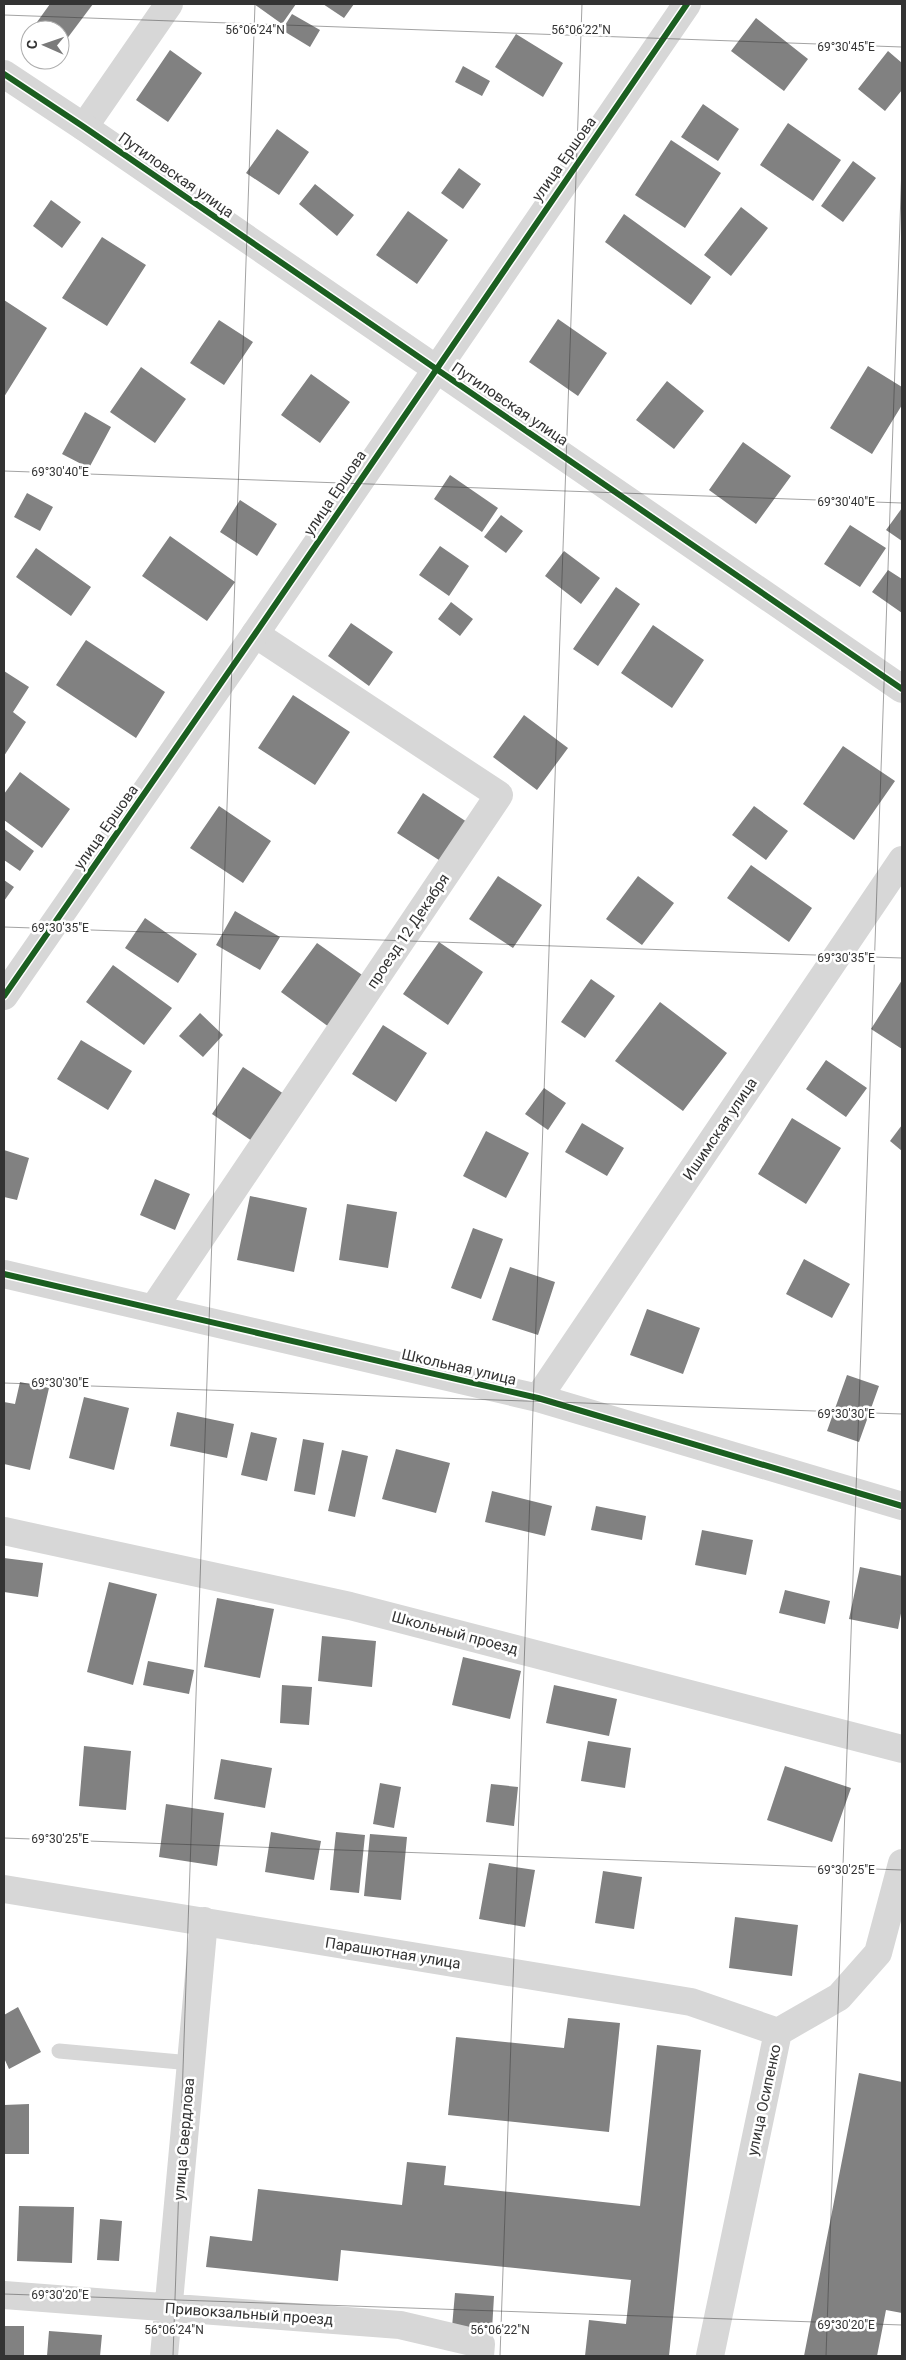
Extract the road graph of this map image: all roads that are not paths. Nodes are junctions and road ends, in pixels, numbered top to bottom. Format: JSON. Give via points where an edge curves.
{"nodes":[{"id":1,"x":168,"y":4,"type":"edge"},
{"id":2,"x":687,"y":4,"type":"edge"},
{"id":3,"x":4,"y":74,"type":"edge"},
{"id":4,"x":84,"y":127,"type":"junction"},
{"id":5,"x":435,"y":368,"type":"junction"},
{"id":6,"x":255,"y":634,"type":"junction"},
{"id":7,"x":902,"y":689,"type":"edge"},
{"id":8,"x":902,"y":860,"type":"edge"},
{"id":9,"x":4,"y":996,"type":"edge"},
{"id":10,"x":4,"y":1274,"type":"edge"},
{"id":11,"x":153,"y":1309,"type":"junction"},
{"id":12,"x":538,"y":1398,"type":"junction"},
{"id":13,"x":902,"y":1506,"type":"edge"},
{"id":14,"x":4,"y":1531,"type":"edge"},
{"id":15,"x":902,"y":1749,"type":"edge"},
{"id":16,"x":902,"y":1862,"type":"edge"},
{"id":17,"x":4,"y":1888,"type":"edge"},
{"id":18,"x":204,"y":1921,"type":"junction"},
{"id":19,"x":778,"y":2032,"type":"junction"},
{"id":20,"x":59,"y":2051,"type":"dead end"},
{"id":21,"x":191,"y":2062,"type":"junction"},
{"id":22,"x":4,"y":2295,"type":"edge"},
{"id":23,"x":168,"y":2308,"type":"junction"},
{"id":24,"x":487,"y":2352,"type":"edge"},
{"id":25,"x":164,"y":2356,"type":"edge"},
{"id":26,"x":710,"y":2356,"type":"edge"}],
"edges":[{"from":1,"to":4,"type":"street"},
{"from":2,"to":5,"type":"street","name":"улица Ершова"},
{"from":3,"to":4,"type":"street","name":"Путиловская улица"},
{"from":4,"to":5,"type":"street","name":"Путиловская улица"},
{"from":5,"to":6,"type":"street","name":"улица Ершова"},
{"from":5,"to":7,"type":"street","name":"Путиловская улица"},
{"from":6,"to":9,"type":"street","name":"улица Ершова"},
{"from":6,"to":11,"type":"street","name":"проезд 12 Декабря","via":[[499,795]]},
{"from":8,"to":12,"type":"street","name":"Ишимская улица"},
{"from":10,"to":11,"type":"street","name":"Школьная улица"},
{"from":11,"to":12,"type":"street","name":"Школьная улица"},
{"from":12,"to":13,"type":"street","name":"Школьная улица"},
{"from":14,"to":15,"type":"street","name":"Школьный проезд","via":[[350,1606]]},
{"from":16,"to":19,"type":"street","name":"улица Осипенко","via":[[878,1953],[839,1997]]},
{"from":17,"to":18,"type":"street","name":"Парашютная улица"},
{"from":18,"to":19,"type":"street","name":"Парашютная улица","via":[[691,2002]]},
{"from":18,"to":21,"type":"street","name":"улица Свердлова"},
{"from":19,"to":26,"type":"street","name":"улица Осипенко"},
{"from":20,"to":21,"type":"lane"},
{"from":21,"to":23,"type":"street","name":"улица Свердлова"},
{"from":22,"to":23,"type":"street","name":"Привокзальный проезд"},
{"from":23,"to":24,"type":"street","name":"Привокзальный проезд","via":[[400,2325]]},
{"from":23,"to":25,"type":"street","name":"улица Свердлова"}]}
